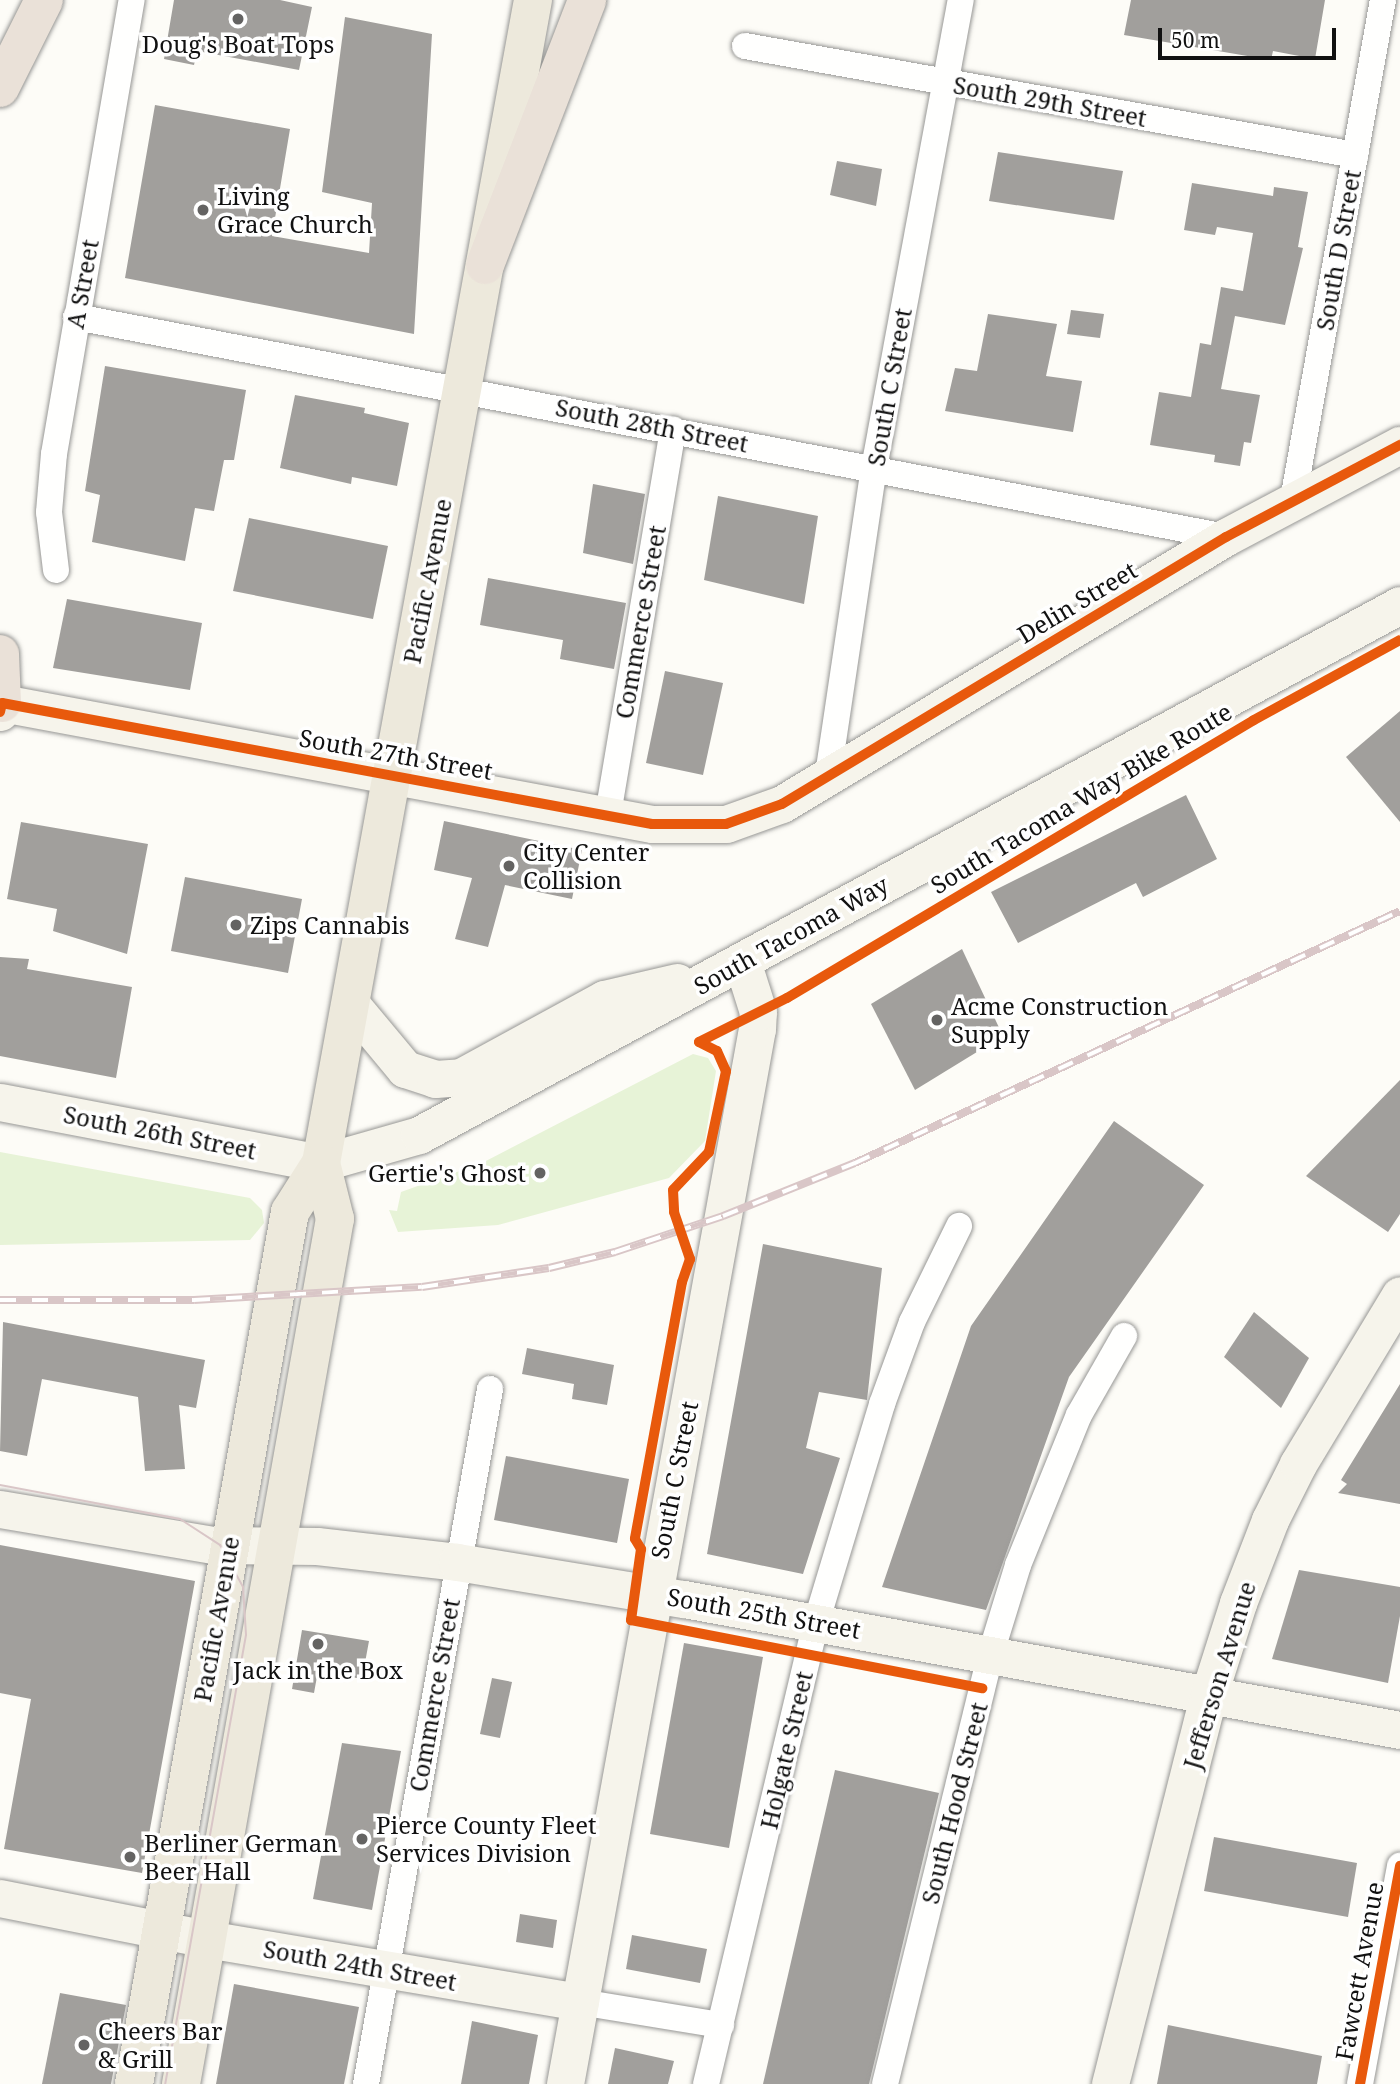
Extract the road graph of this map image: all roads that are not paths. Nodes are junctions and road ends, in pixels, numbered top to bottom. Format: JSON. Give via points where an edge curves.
{"nodes":[{"id":1,"x":44,"y":0,"type":"edge"},
{"id":2,"x":132,"y":0,"type":"edge"},
{"id":3,"x":533,"y":0,"type":"edge"},
{"id":4,"x":587,"y":0,"type":"edge"},
{"id":5,"x":961,"y":0,"type":"edge"},
{"id":6,"x":1383,"y":0,"type":"edge"},
{"id":7,"x":745,"y":46,"type":"dead end"},
{"id":8,"x":946,"y":83,"type":"junction"},
{"id":9,"x":0,"y":88,"type":"edge"},
{"id":10,"x":1355,"y":155,"type":"junction"},
{"id":11,"x":485,"y":265,"type":"junction"},
{"id":12,"x":76,"y":317,"type":"junction"},
{"id":13,"x":463,"y":391,"type":"junction"},
{"id":14,"x":673,"y":429,"type":"junction"},
{"id":15,"x":1400,"y":445,"type":"edge"},
{"id":16,"x":874,"y":468,"type":"junction"},
{"id":17,"x":1293,"y":500,"type":"junction"},
{"id":18,"x":1226,"y":537,"type":"junction"},
{"id":19,"x":57,"y":570,"type":"dead end"},
{"id":20,"x":1400,"y":605,"type":"edge"},
{"id":21,"x":0,"y":654,"type":"edge"},
{"id":22,"x":1,"y":707,"type":"edge"},
{"id":23,"x":392,"y":775,"type":"junction"},
{"id":24,"x":828,"y":775,"type":"junction"},
{"id":25,"x":782,"y":804,"type":"joint"},
{"id":26,"x":608,"y":814,"type":"junction"},
{"id":27,"x":734,"y":966,"type":"junction"},
{"id":28,"x":350,"y":1003,"type":"junction"},
{"id":29,"x":0,"y":1102,"type":"edge"},
{"id":30,"x":321,"y":1163,"type":"junction"},
{"id":31,"x":959,"y":1226,"type":"dead end"},
{"id":32,"x":1400,"y":1295,"type":"edge"},
{"id":33,"x":1124,"y":1336,"type":"dead end"},
{"id":34,"x":490,"y":1389,"type":"dead end"},
{"id":35,"x":0,"y":1509,"type":"edge"},
{"id":36,"x":277,"y":1545,"type":"junction"},
{"id":37,"x":229,"y":1546,"type":"junction"},
{"id":38,"x":457,"y":1562,"type":"junction"},
{"id":39,"x":653,"y":1593,"type":"junction"},
{"id":40,"x":816,"y":1623,"type":"junction"},
{"id":41,"x":991,"y":1653,"type":"junction"},
{"id":42,"x":1209,"y":1695,"type":"junction"},
{"id":43,"x":1400,"y":1730,"type":"edge"},
{"id":44,"x":1400,"y":1866,"type":"edge"},
{"id":45,"x":0,"y":1898,"type":"edge"},
{"id":46,"x":161,"y":1930,"type":"junction"},
{"id":47,"x":207,"y":1939,"type":"junction"},
{"id":48,"x":386,"y":1969,"type":"junction"},
{"id":49,"x":580,"y":2002,"type":"junction"},
{"id":50,"x":721,"y":2025,"type":"junction"},
{"id":51,"x":134,"y":2084,"type":"edge"},
{"id":52,"x":181,"y":2084,"type":"edge"},
{"id":53,"x":366,"y":2084,"type":"edge"},
{"id":54,"x":565,"y":2084,"type":"edge"},
{"id":55,"x":706,"y":2084,"type":"edge"},
{"id":56,"x":885,"y":2084,"type":"edge"},
{"id":57,"x":1110,"y":2084,"type":"edge"},
{"id":58,"x":1360,"y":2084,"type":"edge"}],
"edges":[{"from":1,"to":9,"type":"highway"},
{"from":2,"to":12,"type":"street","name":"A Street"},
{"from":3,"to":11,"type":"main road","name":"Pacific Avenue"},
{"from":4,"to":11,"type":"highway"},
{"from":5,"to":8,"type":"street","name":"South C Street"},
{"from":6,"to":10,"type":"street","name":"South D Street"},
{"from":7,"to":8,"type":"street","name":"South 29th Street"},
{"from":8,"to":10,"type":"street","name":"South 29th Street"},
{"from":8,"to":16,"type":"street","name":"South C Street"},
{"from":10,"to":17,"type":"street","name":"South D Street"},
{"from":11,"to":13,"type":"main road","name":"Pacific Avenue"},
{"from":12,"to":13,"type":"street","name":"South 28th Street"},
{"from":12,"to":19,"type":"street","name":"A Street","via":[[49,512]]},
{"from":13,"to":14,"type":"street","name":"South 28th Street"},
{"from":13,"to":23,"type":"main road","name":"Pacific Avenue"},
{"from":14,"to":16,"type":"street","name":"South 28th Street"},
{"from":14,"to":26,"type":"street","name":"Commerce Street"},
{"from":15,"to":17,"type":"street","name":"Delin Street"},
{"from":16,"to":18,"type":"street","name":"South 28th Street"},
{"from":16,"to":24,"type":"street","name":"South C Street"},
{"from":17,"to":18,"type":"street","name":"Delin Street"},
{"from":18,"to":24,"type":"street","name":"Delin Street"},
{"from":20,"to":27,"type":"street","name":"South Tacoma Way"},
{"from":21,"to":22,"type":"highway"},
{"from":22,"to":23,"type":"street","name":"South 27th Street"},
{"from":23,"to":26,"type":"street","name":"South 27th Street"},
{"from":23,"to":28,"type":"main road","name":"Pacific Avenue"},
{"from":24,"to":25,"type":"street","name":"Delin Street"},
{"from":25,"to":26,"type":"street","name":"South 27th Street","via":[[726,824],[652,824]]},
{"from":27,"to":28,"type":"street","via":[[604,999],[461,1077],[435,1079],[405,1069]]},
{"from":27,"to":30,"type":"street","name":"South Tacoma Way","via":[[419,1135]]},
{"from":27,"to":39,"type":"street","name":"South C Street","via":[[758,1012],[757,1029]]},
{"from":28,"to":30,"type":"main road","name":"Pacific Avenue"},
{"from":29,"to":30,"type":"street","name":"South 26th Street"},
{"from":30,"to":36,"type":"main road","name":"Pacific Avenue","via":[[335,1219]]},
{"from":30,"to":37,"type":"main road","name":"Pacific Avenue","via":[[290,1212]]},
{"from":31,"to":40,"type":"street","name":"Holgate Street","via":[[912,1322],[886,1392]]},
{"from":32,"to":42,"type":"street","name":"Jefferson Avenue","via":[[1270,1520]]},
{"from":33,"to":41,"type":"street","name":"South Hood Street","via":[[1052,1476]]},
{"from":34,"to":38,"type":"street","name":"Commerce Street"},
{"from":35,"to":37,"type":"street","name":"South 25th Street"},
{"from":36,"to":37,"type":"street","name":"South 25th Street"},
{"from":36,"to":38,"type":"street","name":"South 25th Street"},
{"from":36,"to":47,"type":"main road","name":"Pacific Avenue"},
{"from":37,"to":46,"type":"main road","name":"Pacific Avenue"},
{"from":38,"to":39,"type":"street","name":"South 25th Street"},
{"from":38,"to":48,"type":"street","name":"Commerce Street"},
{"from":39,"to":40,"type":"street","name":"South 25th Street"},
{"from":39,"to":49,"type":"street","name":"South C Street"},
{"from":40,"to":41,"type":"street","name":"South 25th Street"},
{"from":40,"to":50,"type":"street","name":"Holgate Street"},
{"from":41,"to":42,"type":"street","name":"South 25th Street"},
{"from":41,"to":56,"type":"street","name":"South Hood Street"},
{"from":42,"to":43,"type":"street","name":"South 25th Street"},
{"from":42,"to":57,"type":"street","name":"Jefferson Avenue"},
{"from":44,"to":58,"type":"street","name":"Fawcett Avenue"},
{"from":45,"to":46,"type":"street","name":"South 24th Street"},
{"from":46,"to":47,"type":"street","name":"South 24th Street"},
{"from":46,"to":51,"type":"main road","name":"Pacific Avenue"},
{"from":47,"to":48,"type":"street","name":"South 24th Street"},
{"from":47,"to":52,"type":"main road","name":"Pacific Avenue"},
{"from":48,"to":49,"type":"street","name":"South 24th Street"},
{"from":48,"to":53,"type":"street","name":"Commerce Street"},
{"from":49,"to":50,"type":"street","name":"South 24th Street"},
{"from":49,"to":54,"type":"street","name":"South C Street"},
{"from":50,"to":55,"type":"street","name":"Holgate Street"}]}
